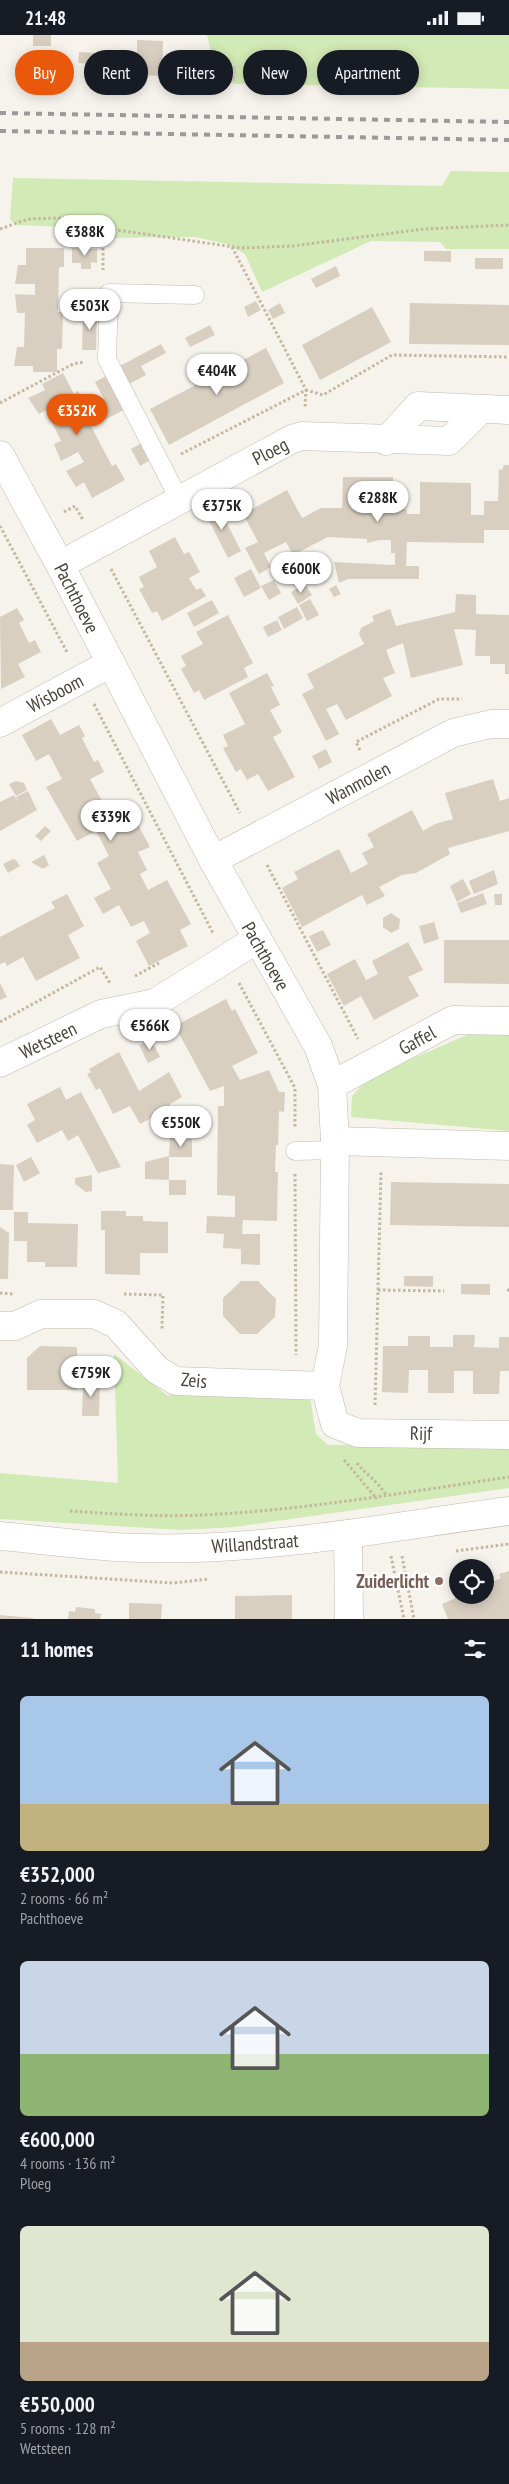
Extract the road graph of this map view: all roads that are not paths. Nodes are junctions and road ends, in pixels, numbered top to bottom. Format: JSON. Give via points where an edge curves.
{"nodes":[{"id":1,"x":195,"y":295,"type":"dead end"},
{"id":2,"x":509,"y":410,"type":"edge"},
{"id":3,"x":0,"y":455,"type":"edge"},
{"id":4,"x":179,"y":499,"type":"junction"},
{"id":5,"x":60,"y":565,"type":"junction"},
{"id":6,"x":111,"y":663,"type":"junction"},
{"id":7,"x":0,"y":723,"type":"edge"},
{"id":8,"x":509,"y":724,"type":"edge"},
{"id":9,"x":213,"y":860,"type":"junction"},
{"id":10,"x":256,"y":940,"type":"junction"},
{"id":11,"x":509,"y":1021,"type":"edge"},
{"id":12,"x":0,"y":1063,"type":"edge"},
{"id":13,"x":332,"y":1085,"type":"junction"},
{"id":14,"x":335,"y":1146,"type":"junction"},
{"id":15,"x":509,"y":1146,"type":"edge"},
{"id":16,"x":295,"y":1151,"type":"dead end"},
{"id":17,"x":0,"y":1326,"type":"edge"},
{"id":18,"x":325,"y":1386,"type":"junction"},
{"id":19,"x":335,"y":1424,"type":"joint"},
{"id":20,"x":509,"y":1435,"type":"edge"},
{"id":21,"x":509,"y":1511,"type":"edge"},
{"id":22,"x":348,"y":1535,"type":"junction"},
{"id":23,"x":0,"y":1536,"type":"edge"},
{"id":24,"x":349,"y":1619,"type":"edge"}],
"edges":[{"from":1,"to":4,"type":"lane","via":[[109,293],[107,359]]},
{"from":2,"to":4,"type":"street","name":"Ploeg","via":[[418,406],[386,441],[292,439]]},
{"from":3,"to":5,"type":"street","name":"Pachthoeve"},
{"from":4,"to":5,"type":"street","name":"Ploeg"},
{"from":5,"to":6,"type":"street","name":"Pachthoeve"},
{"from":6,"to":7,"type":"street","name":"Wisboom"},
{"from":6,"to":9,"type":"street","name":"Pachthoeve"},
{"from":8,"to":9,"type":"street","name":"Wanmolen","via":[[491,724],[453,733]]},
{"from":9,"to":10,"type":"street","name":"Pachthoeve"},
{"from":10,"to":12,"type":"street","name":"Wetsteen","via":[[155,1003],[101,1014]]},
{"from":10,"to":13,"type":"street","name":"Pachthoeve","via":[[318,1046]]},
{"from":11,"to":13,"type":"street","name":"Gaffel","via":[[453,1020]]},
{"from":13,"to":14,"type":"street","name":"Pachthoeve"},
{"from":14,"to":15,"type":"street","via":[[382,1142]]},
{"from":14,"to":16,"type":"lane"},
{"from":14,"to":18,"type":"street","name":"Pachthoeve","via":[[333,1345]]},
{"from":17,"to":18,"type":"street","name":"Zeis","via":[[15,1326],[40,1314],[94,1314],[116,1325],[157,1370],[176,1381]]},
{"from":18,"to":19,"type":"street","name":"Pachthoeve"},
{"from":19,"to":20,"type":"street","name":"Rijf","via":[[358,1433]]},
{"from":21,"to":22,"type":"street","name":"Willandstraat"},
{"from":22,"to":23,"type":"street","name":"Willandstraat","via":[[258,1544],[140,1548]]},
{"from":22,"to":24,"type":"street"}]}
